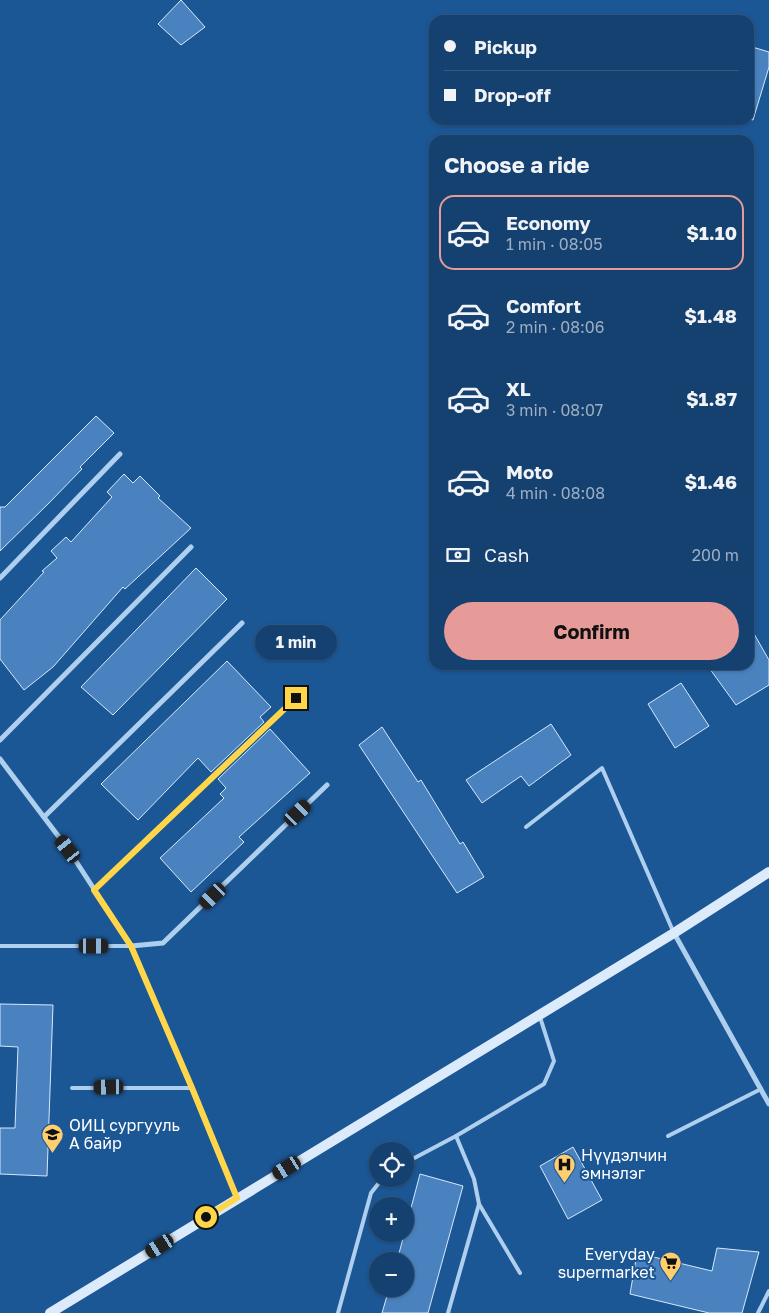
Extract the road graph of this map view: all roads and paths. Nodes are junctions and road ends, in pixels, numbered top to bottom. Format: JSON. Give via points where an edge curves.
{"nodes":[{"id":1,"x":120,"y":454,"type":"dead end"},
{"id":2,"x":191,"y":547,"type":"dead end"},
{"id":3,"x":0,"y":578,"type":"edge"},
{"id":4,"x":242,"y":623,"type":"dead end"},
{"id":5,"x":296,"y":698,"type":"dead end"},
{"id":6,"x":0,"y":740,"type":"edge"},
{"id":7,"x":0,"y":759,"type":"edge"},
{"id":8,"x":327,"y":785,"type":"dead end"},
{"id":9,"x":44,"y":817,"type":"junction"},
{"id":10,"x":526,"y":828,"type":"dead end"},
{"id":11,"x":769,"y":872,"type":"edge"},
{"id":12,"x":94,"y":890,"type":"junction"},
{"id":13,"x":674,"y":933,"type":"junction"},
{"id":14,"x":0,"y":946,"type":"edge"},
{"id":15,"x":131,"y":946,"type":"junction"},
{"id":16,"x":539,"y":1015,"type":"junction"},
{"id":17,"x":72,"y":1088,"type":"dead end"},
{"id":18,"x":192,"y":1088,"type":"junction"},
{"id":19,"x":761,"y":1089,"type":"junction"},
{"id":20,"x":769,"y":1104,"type":"edge"},
{"id":21,"x":456,"y":1136,"type":"junction"},
{"id":22,"x":668,"y":1136,"type":"dead end"},
{"id":23,"x":414,"y":1159,"type":"edge"},
{"id":24,"x":376,"y":1187,"type":"edge"},
{"id":25,"x":237,"y":1198,"type":"junction"},
{"id":26,"x":479,"y":1204,"type":"junction"},
{"id":27,"x":520,"y":1273,"type":"dead end"},
{"id":28,"x":769,"y":1292,"type":"edge"},
{"id":29,"x":50,"y":1313,"type":"edge"},
{"id":30,"x":338,"y":1313,"type":"edge"},
{"id":31,"x":448,"y":1313,"type":"edge"},
{"id":32,"x":758,"y":1313,"type":"edge"}],
"edges":[{"from":1,"to":3,"type":"street"},
{"from":2,"to":6,"type":"street"},
{"from":4,"to":9,"type":"street"},
{"from":5,"to":12,"type":"street"},
{"from":7,"to":9,"type":"street"},
{"from":8,"to":15,"type":"street","via":[[163,943]]},
{"from":9,"to":12,"type":"street"},
{"from":10,"to":13,"type":"lane","via":[[602,768]]},
{"from":11,"to":13,"type":"street"},
{"from":12,"to":15,"type":"street"},
{"from":13,"to":16,"type":"street"},
{"from":13,"to":19,"type":"street"},
{"from":14,"to":15,"type":"lane"},
{"from":15,"to":18,"type":"street"},
{"from":16,"to":21,"type":"lane","via":[[554,1062],[544,1084]]},
{"from":16,"to":25,"type":"street"},
{"from":17,"to":18,"type":"lane"},
{"from":18,"to":25,"type":"street"},
{"from":19,"to":20,"type":"street"},
{"from":19,"to":22,"type":"lane"},
{"from":21,"to":23,"type":"lane"},
{"from":21,"to":26,"type":"lane","via":[[474,1179]]},
{"from":24,"to":30,"type":"lane","via":[[371,1193]]},
{"from":25,"to":29,"type":"street"},
{"from":26,"to":27,"type":"lane"},
{"from":26,"to":31,"type":"lane"},
{"from":28,"to":32,"type":"lane"}]}
